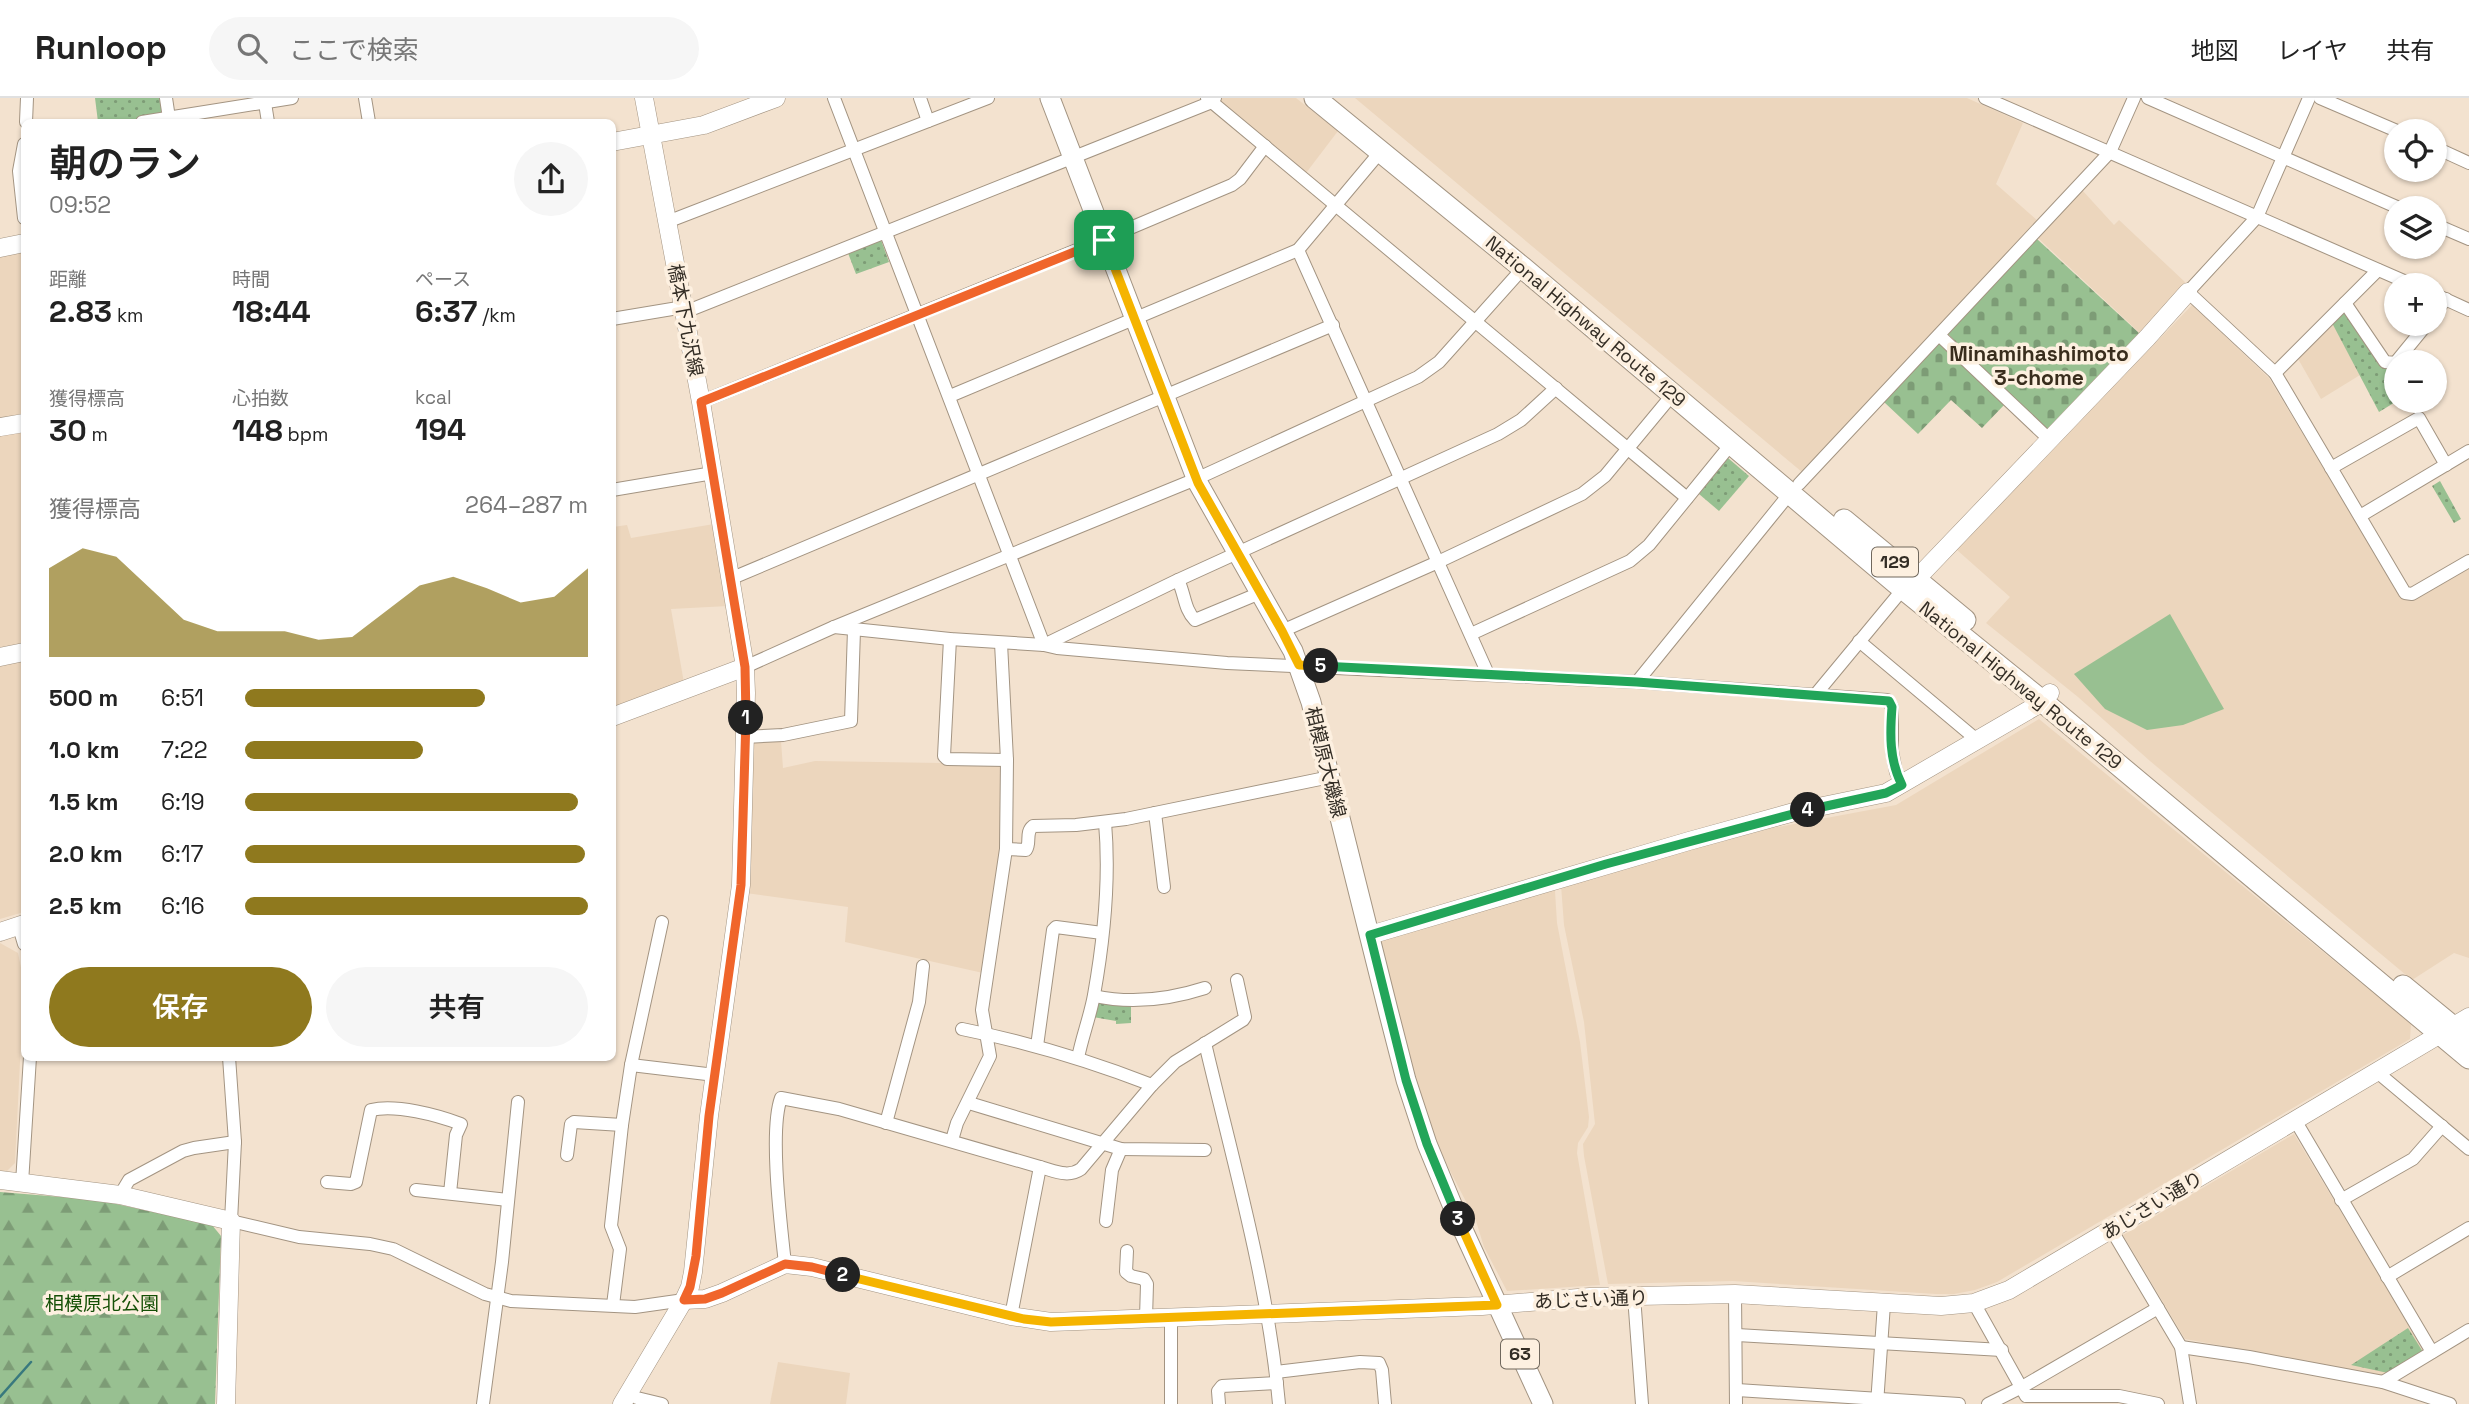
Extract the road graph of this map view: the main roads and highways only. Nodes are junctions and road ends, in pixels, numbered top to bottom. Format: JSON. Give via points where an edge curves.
{"nodes":[{"id":1,"x":1050,"y":98,"type":"edge"},
{"id":2,"x":1315,"y":98,"type":"edge"},
{"id":3,"x":1336,"y":98,"type":"edge"},
{"id":4,"x":1795,"y":488,"type":"junction"},
{"id":5,"x":2457,"y":1030,"type":"edge"},
{"id":6,"x":2469,"y":1058,"type":"edge"},
{"id":7,"x":1543,"y":1404,"type":"edge"}],
"edges":[{"from":1,"to":7,"type":"main road","name":"相模原大磯線","number":"63","via":[[1196,479],[1299,665],[1406,1080],[1427,1144]]},
{"from":2,"to":4,"type":"highway","name":"National Highway Route 129","number":"129","via":[[1732,443]]},
{"from":3,"to":4,"type":"highway","name":"National Highway Route 129","number":"129"},
{"from":4,"to":5,"type":"highway","name":"National Highway Route 129","number":"129"},
{"from":5,"to":6,"type":"highway","name":"National Highway Route 129","number":"129"}]}
